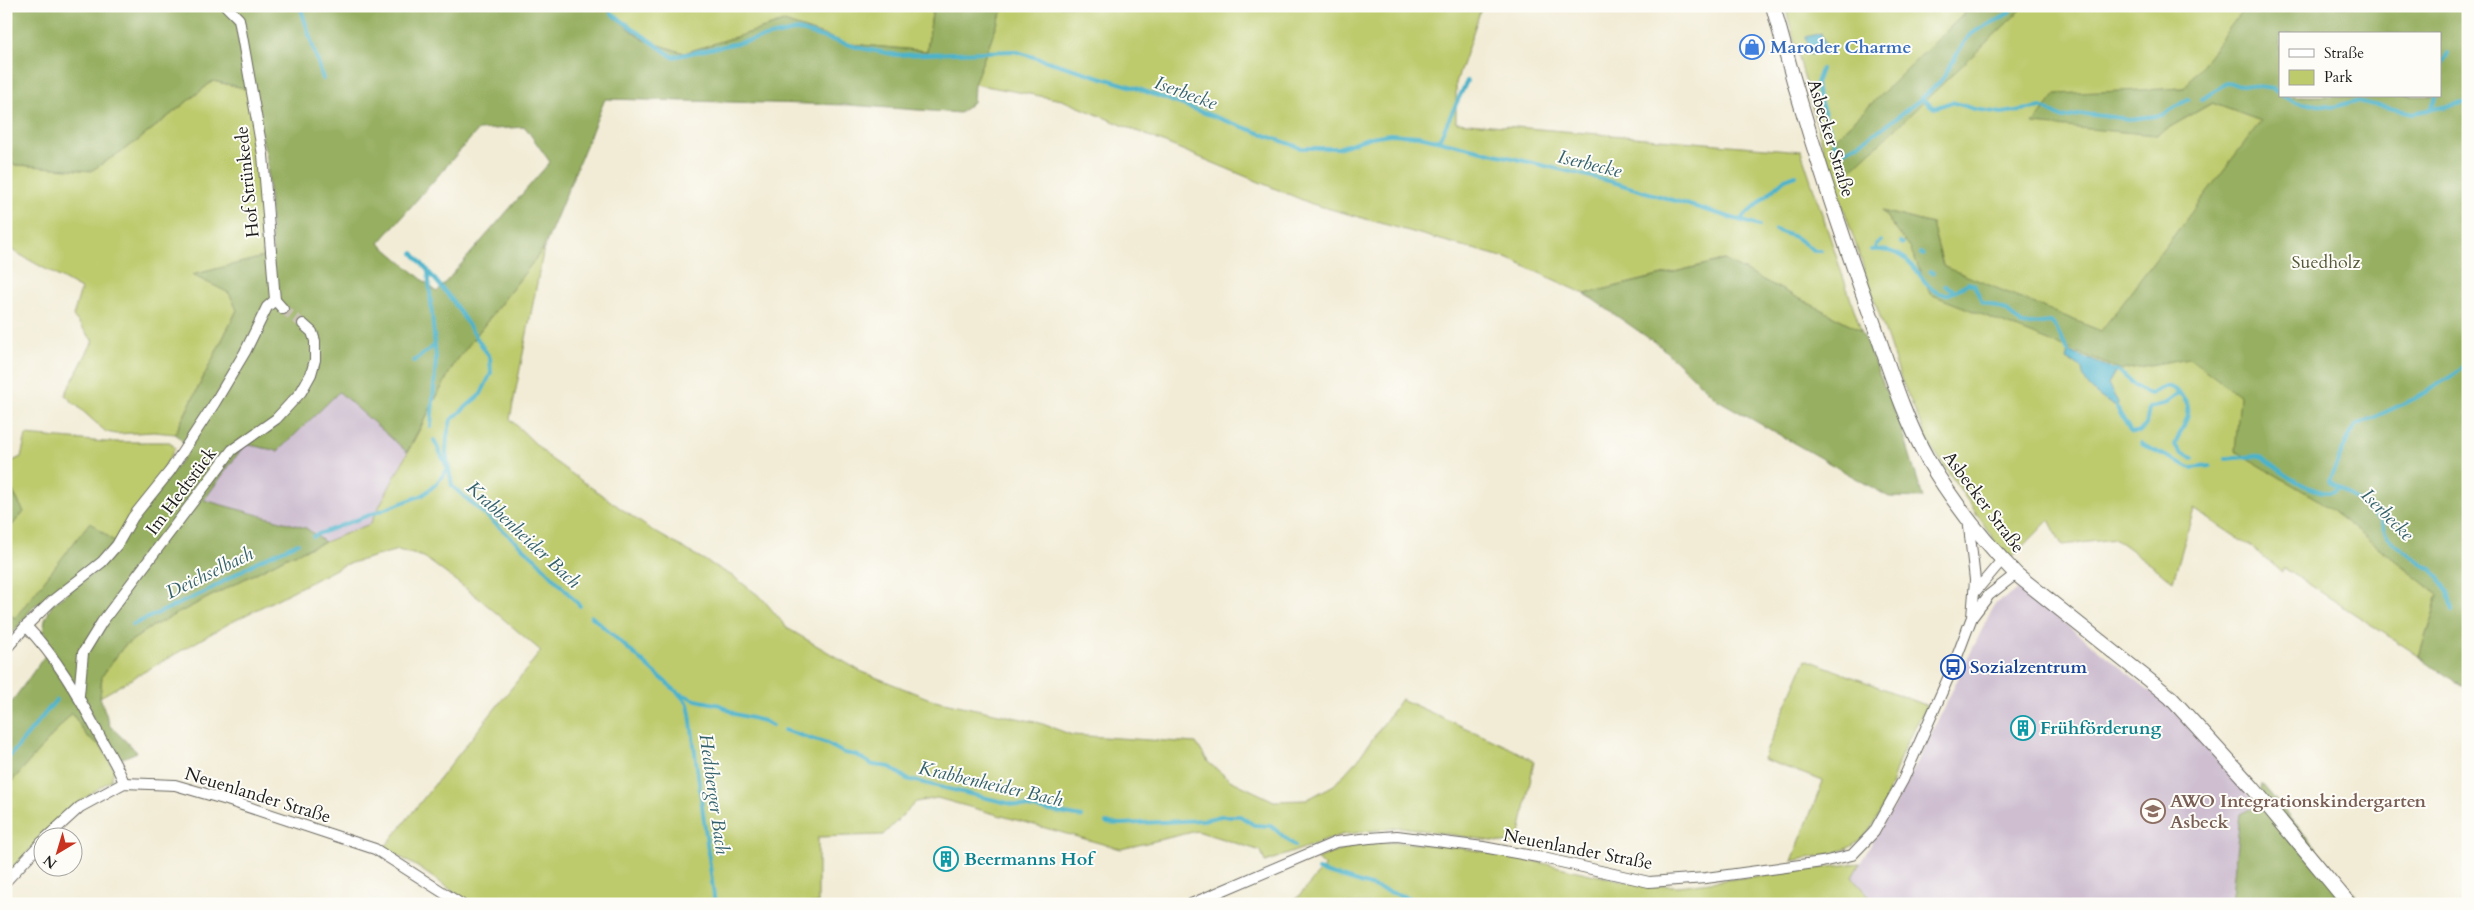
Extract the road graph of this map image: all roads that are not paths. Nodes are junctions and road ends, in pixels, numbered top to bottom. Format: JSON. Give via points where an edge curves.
{"nodes":[{"id":1,"x":226,"y":6,"type":"edge"},
{"id":2,"x":1773,"y":6,"type":"edge"},
{"id":3,"x":275,"y":300,"type":"junction"},
{"id":4,"x":283,"y":309,"type":"tunnel mouth"},
{"id":5,"x":303,"y":324,"type":"tunnel mouth"},
{"id":6,"x":1968,"y":517,"type":"junction"},
{"id":7,"x":2002,"y":560,"type":"junction"},
{"id":8,"x":2016,"y":574,"type":"junction"},
{"id":9,"x":1975,"y":592,"type":"junction"},
{"id":10,"x":1972,"y":617,"type":"junction"},
{"id":11,"x":26,"y":626,"type":"junction"},
{"id":12,"x":6,"y":649,"type":"edge"},
{"id":13,"x":79,"y":695,"type":"junction"},
{"id":14,"x":124,"y":783,"type":"junction"},
{"id":15,"x":57,"y":828,"type":"edge"},
{"id":16,"x":32,"y":853,"type":"edge"},
{"id":17,"x":6,"y":880,"type":"edge"},
{"id":18,"x":461,"y":904,"type":"edge"},
{"id":19,"x":1191,"y":904,"type":"edge"},
{"id":20,"x":2349,"y":904,"type":"edge"}],
"edges":[{"from":1,"to":3,"type":"street","name":"Hof Strünkede","via":[[239,19],[263,155]]},
{"from":2,"to":6,"type":"main road","name":"Asbecker Straße","via":[[1836,220],[1901,399],[1928,460]]},
{"from":3,"to":4,"type":"street"},
{"from":3,"to":11,"type":"street","name":"Im Hedtstück","via":[[267,307],[245,352],[170,471],[133,517],[116,545],[102,562]]},
{"from":5,"to":13,"type":"street","name":"Im Hedtstück","via":[[312,332],[315,341],[312,374],[301,392],[276,419],[232,450],[102,622],[83,653]]},
{"from":6,"to":7,"type":"main road","name":"Asbecker Straße"},
{"from":6,"to":9,"type":"street","name":"Neuenlander Straße"},
{"from":7,"to":8,"type":"main road","name":"Asbecker Straße"},
{"from":7,"to":9,"type":"street"},
{"from":8,"to":10,"type":"street","name":"Neuenlander Straße","via":[[1989,595]]},
{"from":8,"to":20,"type":"main road","name":"Asbecker Straße","via":[[2170,697],[2253,788]]},
{"from":9,"to":10,"type":"street","name":"Neuenlander Straße"},
{"from":10,"to":19,"type":"street","name":"Neuenlander Straße","via":[[1903,780],[1874,832],[1852,855],[1706,878],[1649,882],[1484,847],[1397,836],[1370,838],[1336,842]]},
{"from":11,"to":12,"type":"street","name":"Im Hedtstück"},
{"from":11,"to":13,"type":"street","via":[[45,645]]},
{"from":13,"to":14,"type":"street"},
{"from":14,"to":15,"type":"street","via":[[80,807]]},
{"from":14,"to":18,"type":"street","name":"Neuenlander Straße","via":[[174,785],[375,849]]},
{"from":16,"to":17,"type":"street"}]}
